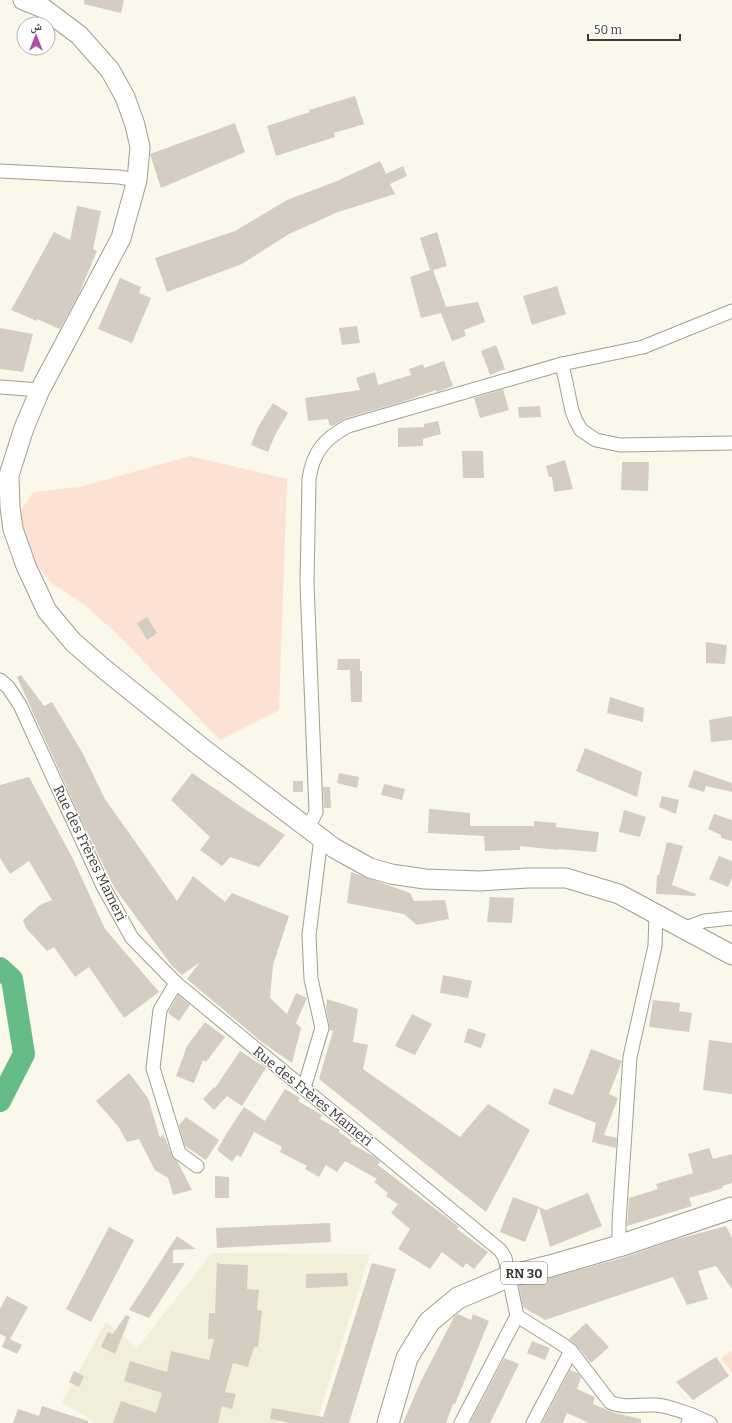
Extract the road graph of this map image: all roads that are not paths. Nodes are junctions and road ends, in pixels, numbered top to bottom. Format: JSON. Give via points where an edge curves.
{"nodes":[{"id":1,"x":23,"y":0,"type":"edge"},
{"id":2,"x":0,"y":171,"type":"edge"},
{"id":3,"x":137,"y":180,"type":"junction"},
{"id":4,"x":732,"y":311,"type":"edge"},
{"id":5,"x":562,"y":364,"type":"junction"},
{"id":6,"x":0,"y":387,"type":"edge"},
{"id":7,"x":40,"y":390,"type":"junction"},
{"id":8,"x":732,"y":443,"type":"edge"},
{"id":9,"x":0,"y":680,"type":"edge"},
{"id":10,"x":314,"y":833,"type":"junction"},
{"id":11,"x":656,"y":914,"type":"junction"},
{"id":12,"x":732,"y":918,"type":"edge"},
{"id":13,"x":684,"y":929,"type":"junction"},
{"id":14,"x":732,"y":955,"type":"edge"},
{"id":15,"x":176,"y":983,"type":"junction"},
{"id":16,"x":304,"y":1088,"type":"junction"},
{"id":17,"x":197,"y":1166,"type":"dead end"},
{"id":18,"x":732,"y":1208,"type":"edge"},
{"id":19,"x":620,"y":1246,"type":"junction"},
{"id":20,"x":510,"y":1276,"type":"junction"},
{"id":21,"x":517,"y":1316,"type":"junction"},
{"id":22,"x":571,"y":1352,"type":"junction"},
{"id":23,"x":690,"y":1419,"type":"edge"},
{"id":24,"x":388,"y":1423,"type":"edge"},
{"id":25,"x":461,"y":1423,"type":"edge"},
{"id":26,"x":533,"y":1423,"type":"edge"},
{"id":27,"x":710,"y":1423,"type":"edge"}],
"edges":[{"from":1,"to":3,"type":"main road","via":[[43,8],[79,35],[110,70],[125,97],[135,124],[140,147]]},
{"from":2,"to":3,"type":"street"},
{"from":3,"to":7,"type":"main road","via":[[121,238]]},
{"from":4,"to":5,"type":"street","via":[[643,347]]},
{"from":5,"to":8,"type":"street","via":[[576,421],[582,430],[596,440],[620,446]]},
{"from":5,"to":10,"type":"street","via":[[348,426],[330,437],[317,453],[308,479],[307,582],[316,812]]},
{"from":6,"to":7,"type":"street"},
{"from":7,"to":10,"type":"main road","via":[[24,428],[9,475],[10,507],[13,529],[26,566],[47,612],[73,642],[104,669]]},
{"from":9,"to":15,"type":"street","name":"Rue des Frères Mameri","via":[[20,705],[103,886],[132,938]]},
{"from":10,"to":11,"type":"main road","via":[[334,848],[370,868],[391,874],[425,879],[480,881],[566,878],[619,894]]},
{"from":10,"to":16,"type":"street","via":[[309,936],[311,979],[322,1028]]},
{"from":11,"to":13,"type":"main road"},
{"from":11,"to":19,"type":"street","via":[[654,946],[630,1057],[619,1222]]},
{"from":12,"to":13,"type":"street","via":[[704,921]]},
{"from":13,"to":14,"type":"main road"},
{"from":15,"to":16,"type":"street","name":"Rue des Frères Mameri"},
{"from":15,"to":17,"type":"street","via":[[160,1010],[153,1068],[179,1154]]},
{"from":16,"to":20,"type":"street","name":"Rue des Frères Mameri","via":[[500,1250]]},
{"from":18,"to":19,"type":"main road","number":"RN 30"},
{"from":19,"to":20,"type":"main road","number":"RN 30"},
{"from":20,"to":21,"type":"street","name":"Rue des Frères Mameri"},
{"from":20,"to":24,"type":"main road","number":"RN 30","via":[[458,1298],[429,1322],[407,1358]]},
{"from":21,"to":22,"type":"street"},
{"from":21,"to":25,"type":"street"},
{"from":22,"to":23,"type":"street","via":[[610,1402],[617,1405],[657,1405],[675,1409]]},
{"from":22,"to":26,"type":"street"},
{"from":23,"to":27,"type":"street"}]}
